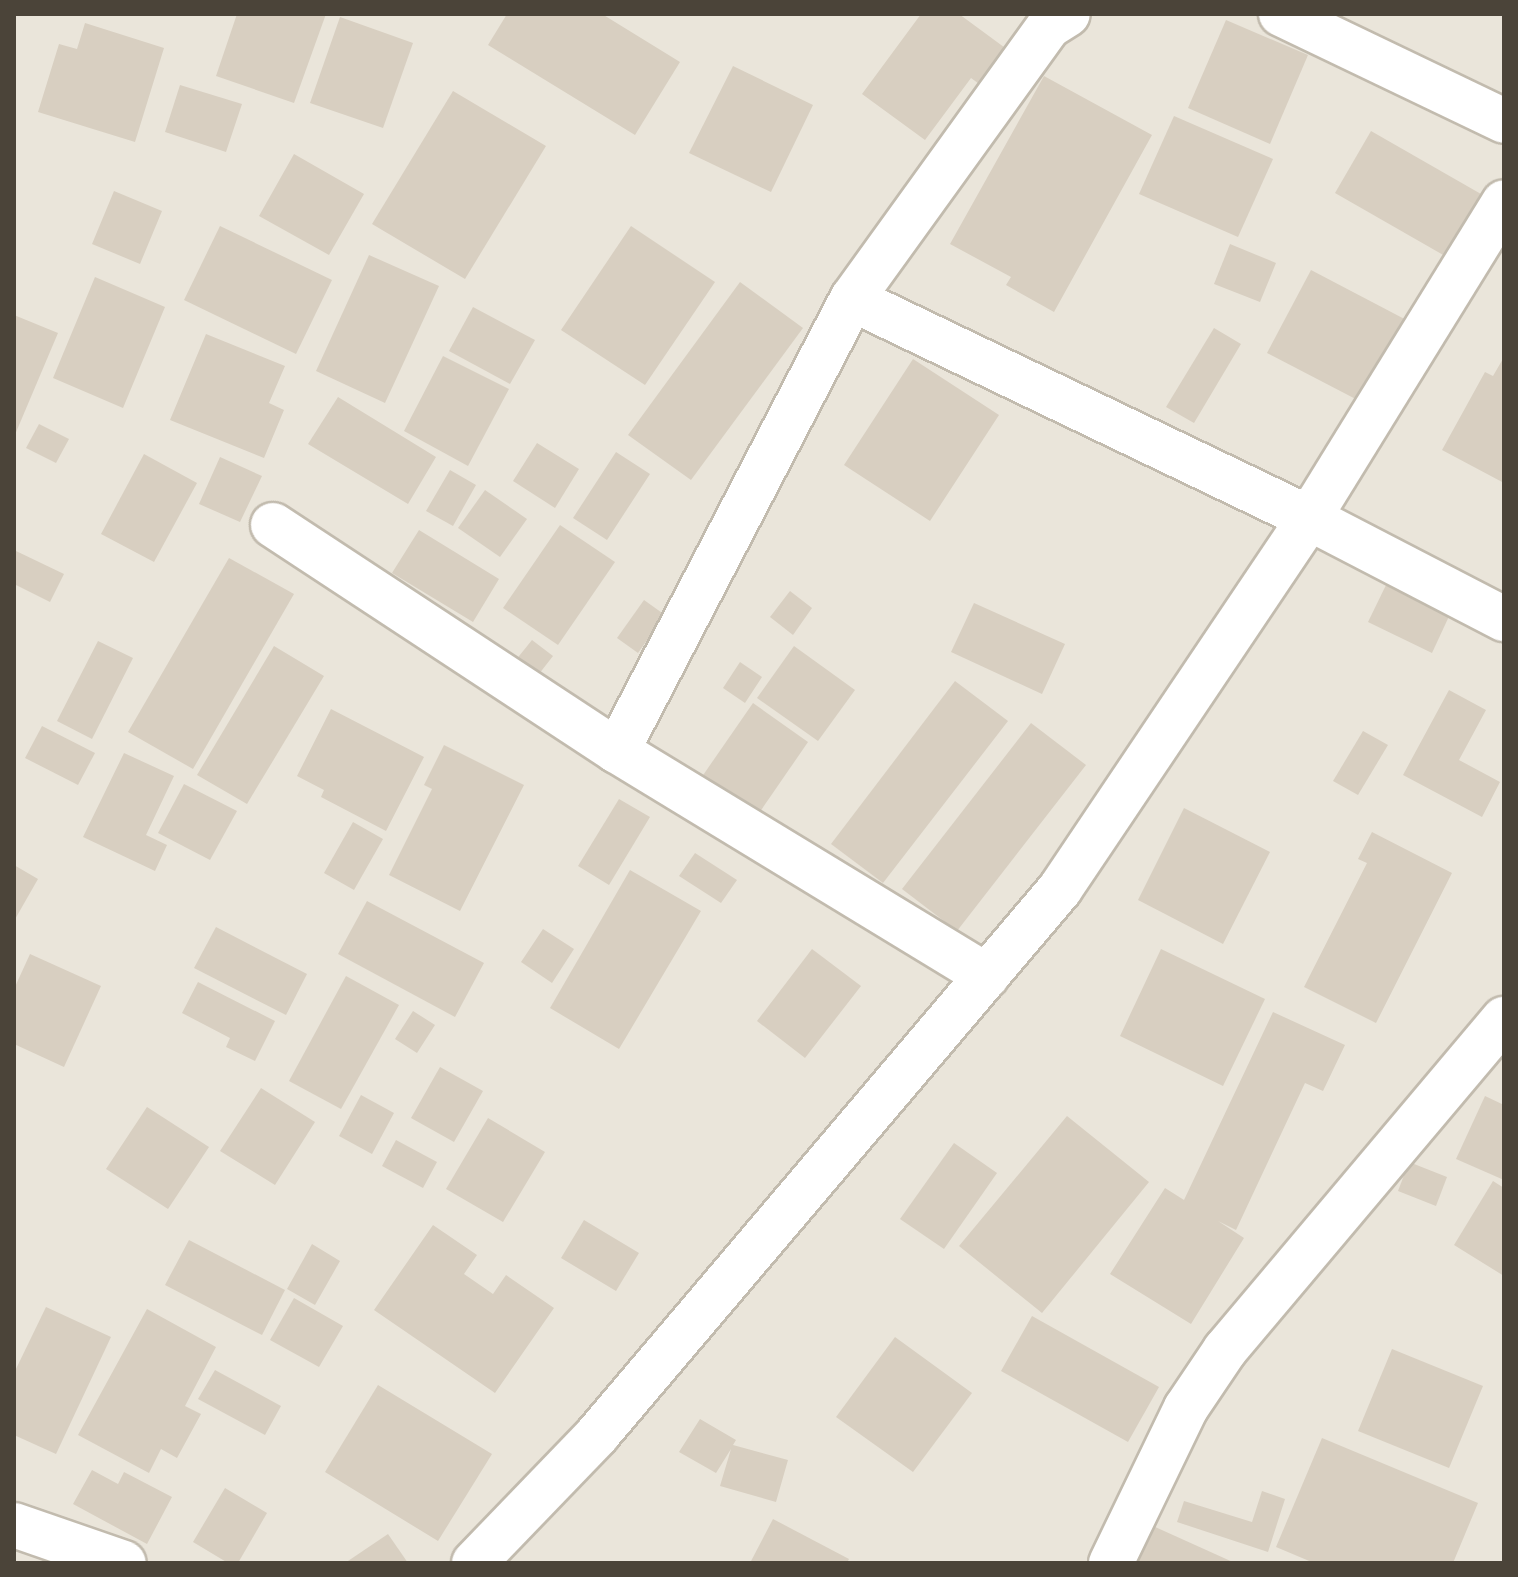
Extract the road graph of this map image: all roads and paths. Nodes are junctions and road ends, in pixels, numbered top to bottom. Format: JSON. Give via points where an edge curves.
{"nodes":[{"id":1,"x":1068,"y":14,"type":"edge"},
{"id":2,"x":1281,"y":14,"type":"edge"},
{"id":3,"x":1504,"y":121,"type":"edge"},
{"id":4,"x":1504,"y":202,"type":"edge"},
{"id":5,"x":852,"y":299,"type":"junction"},
{"id":6,"x":1309,"y":518,"type":"junction"},
{"id":7,"x":273,"y":525,"type":"dead end"},
{"id":8,"x":1504,"y":619,"type":"edge"},
{"id":9,"x":617,"y":751,"type":"junction"},
{"id":10,"x":987,"y":976,"type":"junction"},
{"id":11,"x":1504,"y":1019,"type":"edge"},
{"id":12,"x":14,"y":1525,"type":"edge"},
{"id":13,"x":124,"y":1563,"type":"edge"},
{"id":14,"x":474,"y":1563,"type":"edge"},
{"id":15,"x":1111,"y":1563,"type":"edge"}],
"edges":[{"from":1,"to":5,"type":"street","via":[[1049,26]]},
{"from":2,"to":3,"type":"street"},
{"from":4,"to":6,"type":"street"},
{"from":5,"to":6,"type":"street"},
{"from":5,"to":9,"type":"street"},
{"from":6,"to":8,"type":"street"},
{"from":6,"to":10,"type":"street","via":[[1060,889]]},
{"from":7,"to":9,"type":"street"},
{"from":9,"to":10,"type":"street"},
{"from":10,"to":14,"type":"street","via":[[597,1435]]},
{"from":11,"to":15,"type":"street","via":[[1225,1350],[1186,1408]]},
{"from":12,"to":13,"type":"street"}]}
